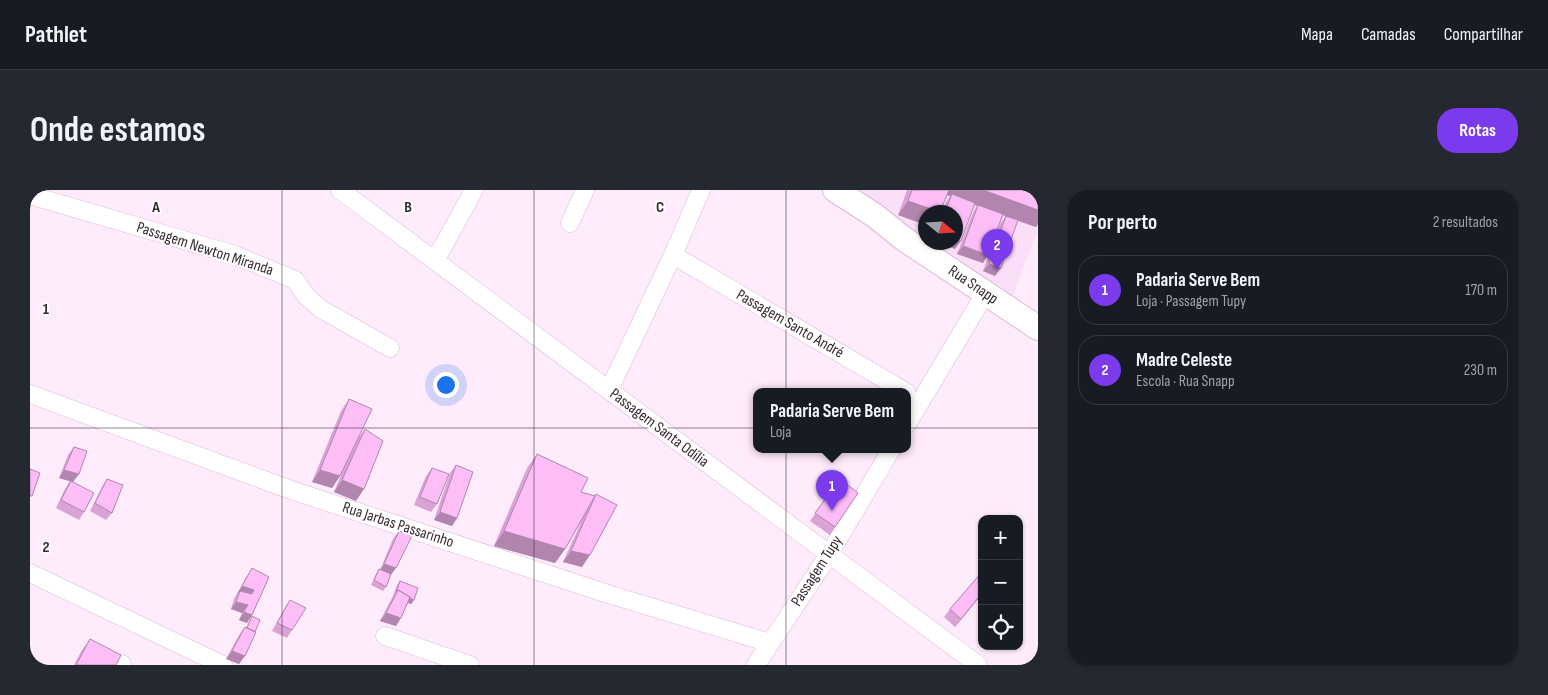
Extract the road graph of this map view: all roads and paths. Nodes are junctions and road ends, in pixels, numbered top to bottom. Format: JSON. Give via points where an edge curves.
{"nodes":[{"id":1,"x":340,"y":190,"type":"edge"},
{"id":2,"x":474,"y":190,"type":"edge"},
{"id":3,"x":586,"y":190,"type":"edge"},
{"id":4,"x":701,"y":190,"type":"edge"},
{"id":5,"x":835,"y":190,"type":"edge"},
{"id":6,"x":30,"y":195,"type":"edge"},
{"id":7,"x":570,"y":223,"type":"dead end"},
{"id":8,"x":673,"y":255,"type":"junction"},
{"id":9,"x":435,"y":261,"type":"junction"},
{"id":10,"x":985,"y":294,"type":"junction"},
{"id":11,"x":1038,"y":328,"type":"edge"},
{"id":12,"x":390,"y":348,"type":"dead end"},
{"id":13,"x":899,"y":388,"type":"edge"},
{"id":14,"x":609,"y":390,"type":"junction"},
{"id":15,"x":30,"y":394,"type":"edge"},
{"id":16,"x":911,"y":395,"type":"edge"},
{"id":17,"x":889,"y":453,"type":"edge"},
{"id":18,"x":828,"y":556,"type":"junction"},
{"id":19,"x":30,"y":573,"type":"edge"},
{"id":20,"x":385,"y":636,"type":"dead end"},
{"id":21,"x":770,"y":644,"type":"junction"},
{"id":22,"x":223,"y":665,"type":"edge"},
{"id":23,"x":470,"y":665,"type":"edge"},
{"id":24,"x":756,"y":665,"type":"edge"},
{"id":25,"x":978,"y":665,"type":"edge"}],
"edges":[{"from":1,"to":9,"type":"street","name":"Passagem Santa Odília"},
{"from":2,"to":9,"type":"street"},
{"from":3,"to":7,"type":"street"},
{"from":4,"to":8,"type":"street"},
{"from":5,"to":10,"type":"main road","name":"Rua Snapp"},
{"from":6,"to":12,"type":"street","name":"Passagem Newton Miranda","via":[[266,267],[295,280],[307,297],[321,308]]},
{"from":8,"to":13,"type":"street","name":"Passagem Santo André"},
{"from":8,"to":14,"type":"street"},
{"from":9,"to":14,"type":"street","name":"Passagem Santa Odília"},
{"from":10,"to":11,"type":"main road","name":"Rua Snapp"},
{"from":10,"to":16,"type":"street"},
{"from":14,"to":18,"type":"street","name":"Passagem Santa Odília"},
{"from":15,"to":21,"type":"street","name":"Rua Jarbas Passarinho","via":[[294,491]]},
{"from":17,"to":18,"type":"street","name":"Passagem Tupy"},
{"from":18,"to":21,"type":"street","name":"Passagem Tupy"},
{"from":18,"to":25,"type":"street","name":"Passagem Santa Odília"},
{"from":19,"to":22,"type":"street"},
{"from":20,"to":23,"type":"street"},
{"from":21,"to":24,"type":"street","name":"Passagem Tupy"}]}
